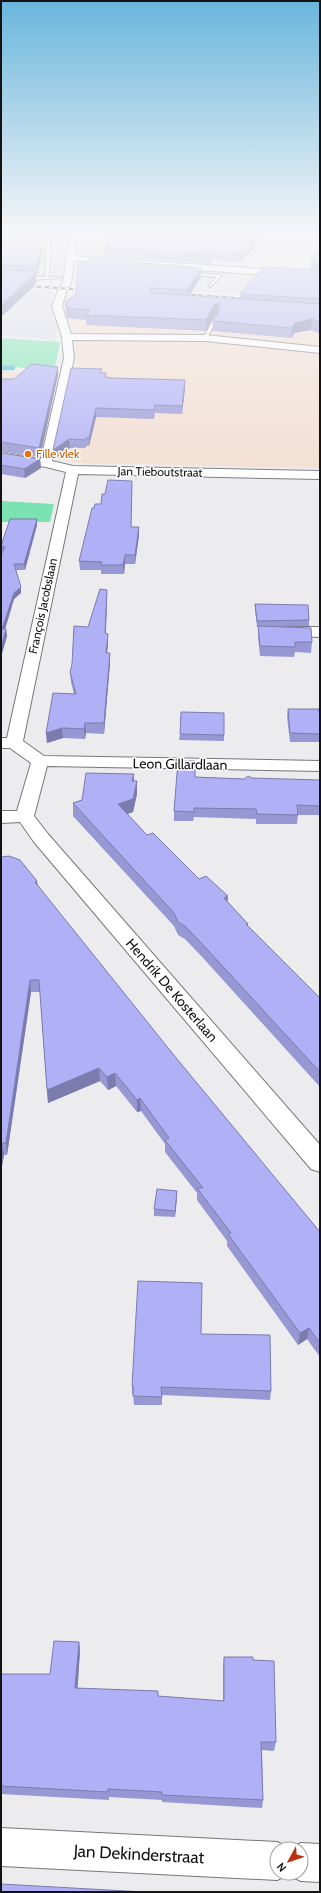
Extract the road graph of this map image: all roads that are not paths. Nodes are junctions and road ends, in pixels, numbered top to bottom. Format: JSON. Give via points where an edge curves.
{"nodes":[{"id":1,"x":61,"y":319,"type":"edge"},
{"id":2,"x":215,"y":319,"type":"edge"},
{"id":3,"x":67,"y":337,"type":"junction"},
{"id":4,"x":205,"y":338,"type":"junction"},
{"id":5,"x":320,"y":350,"type":"edge"},
{"id":6,"x":1,"y":456,"type":"edge"},
{"id":7,"x":46,"y":463,"type":"junction"},
{"id":8,"x":72,"y":470,"type":"junction"},
{"id":9,"x":320,"y":475,"type":"edge"},
{"id":10,"x":268,"y":632,"type":"edge"},
{"id":11,"x":320,"y":632,"type":"edge"},
{"id":12,"x":8,"y":743,"type":"edge"},
{"id":13,"x":40,"y":761,"type":"junction"},
{"id":14,"x":320,"y":766,"type":"edge"},
{"id":15,"x":25,"y":816,"type":"junction"},
{"id":16,"x":1,"y":817,"type":"edge"},
{"id":17,"x":320,"y":1162,"type":"edge"},
{"id":18,"x":1,"y":1847,"type":"edge"},
{"id":19,"x":269,"y":1861,"type":"edge"},
{"id":20,"x":309,"y":1862,"type":"edge"},
{"id":21,"x":320,"y":1863,"type":"edge"}],
"edges":[{"from":1,"to":3,"type":"street"},
{"from":2,"to":4,"type":"lane"},
{"from":3,"to":4,"type":"street"},
{"from":3,"to":7,"type":"street","via":[[69,358]]},
{"from":4,"to":5,"type":"street"},
{"from":6,"to":7,"type":"street","name":"Jan Tieboutstraat"},
{"from":7,"to":8,"type":"street","name":"Jan Tieboutstraat"},
{"from":8,"to":9,"type":"street","name":"Jan Tieboutstraat"},
{"from":8,"to":12,"type":"street","name":"François Jacobslaan"},
{"from":10,"to":11,"type":"street"},
{"from":12,"to":13,"type":"street"},
{"from":13,"to":14,"type":"street","name":"Leon Gillardlaan"},
{"from":13,"to":15,"type":"street"},
{"from":15,"to":16,"type":"street"},
{"from":15,"to":17,"type":"street","name":"Hendrik De Kosterlaan","via":[[46,844]]},
{"from":18,"to":19,"type":"street","name":"Jan Dekinderstraat"},
{"from":20,"to":21,"type":"street"}]}
